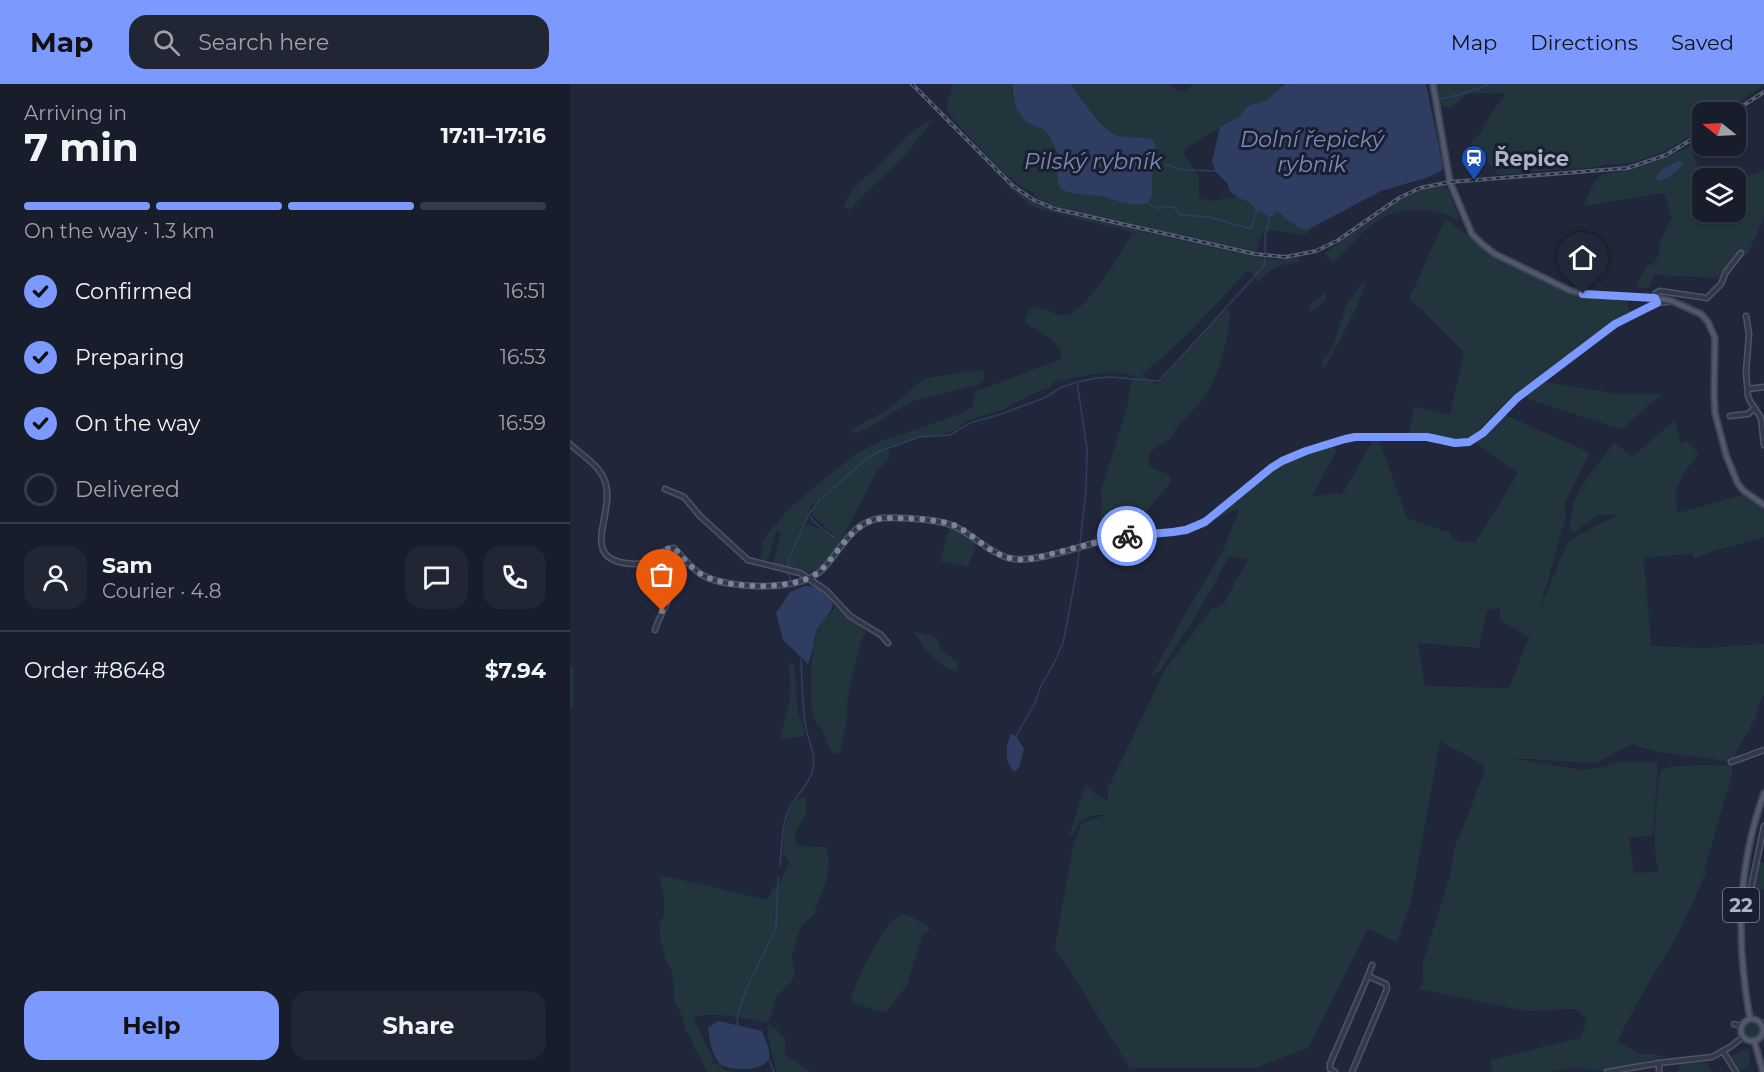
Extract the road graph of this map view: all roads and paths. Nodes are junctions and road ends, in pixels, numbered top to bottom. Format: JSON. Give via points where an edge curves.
{"nodes":[{"id":1,"x":1433,"y":84,"type":"edge"},
{"id":2,"x":1741,"y":253,"type":"dead end"},
{"id":3,"x":1656,"y":301,"type":"junction"},
{"id":4,"x":1746,"y":316,"type":"dead end"},
{"id":5,"x":1764,"y":387,"type":"edge"},
{"id":6,"x":1748,"y":389,"type":"junction"},
{"id":7,"x":1755,"y":408,"type":"junction"},
{"id":8,"x":1730,"y":416,"type":"dead end"},
{"id":9,"x":570,"y":444,"type":"edge"},
{"id":10,"x":1764,"y":445,"type":"edge"},
{"id":11,"x":665,"y":489,"type":"dead end"},
{"id":12,"x":1764,"y":505,"type":"edge"},
{"id":13,"x":659,"y":554,"type":"junction"},
{"id":14,"x":808,"y":579,"type":"junction"},
{"id":15,"x":654,"y":630,"type":"dead end"},
{"id":16,"x":888,"y":643,"type":"dead end"},
{"id":17,"x":1764,"y":750,"type":"edge"},
{"id":18,"x":1731,"y":762,"type":"dead end"},
{"id":19,"x":1764,"y":793,"type":"edge"},
{"id":20,"x":1764,"y":826,"type":"edge"},
{"id":21,"x":1751,"y":888,"type":"dead end"},
{"id":22,"x":1372,"y":965,"type":"dead end"},
{"id":23,"x":1368,"y":976,"type":"junction"},
{"id":24,"x":1750,"y":1019,"type":"junction"},
{"id":25,"x":1734,"y":1024,"type":"dead end"},
{"id":26,"x":1763,"y":1024,"type":"edge"},
{"id":27,"x":1741,"y":1026,"type":"junction"},
{"id":28,"x":1743,"y":1037,"type":"junction"},
{"id":29,"x":1755,"y":1041,"type":"junction"},
{"id":30,"x":1723,"y":1052,"type":"junction"},
{"id":31,"x":1659,"y":1063,"type":"junction"},
{"id":32,"x":1335,"y":1072,"type":"edge"},
{"id":33,"x":1352,"y":1072,"type":"edge"},
{"id":34,"x":1607,"y":1072,"type":"edge"},
{"id":35,"x":1659,"y":1072,"type":"edge"},
{"id":36,"x":1736,"y":1072,"type":"edge"},
{"id":37,"x":1763,"y":1072,"type":"edge"}],
"edges":[{"from":1,"to":3,"type":"main road","via":[[1450,182],[1472,234],[1487,249],[1577,293]]},
{"from":2,"to":3,"type":"street","via":[[1707,298],[1660,291]]},
{"from":3,"to":12,"type":"main road","via":[[1672,302],[1701,314],[1711,326],[1715,338],[1716,412],[1726,455],[1741,487]]},
{"from":3,"to":14,"type":"street","via":[[1615,324],[1517,398],[1469,442],[1427,437],[1345,439],[1282,461],[1205,522],[1186,530],[1116,537],[1034,558],[1015,559],[999,554],[945,522],[878,519],[860,526],[822,570]]},
{"from":4,"to":6,"type":"street"},
{"from":5,"to":6,"type":"street"},
{"from":6,"to":7,"type":"street"},
{"from":7,"to":8,"type":"street","via":[[1748,414]]},
{"from":7,"to":10,"type":"street","via":[[1761,418]]},
{"from":9,"to":13,"type":"street","via":[[594,465],[606,483],[607,505],[600,544],[606,555],[645,564]]},
{"from":11,"to":14,"type":"street","via":[[684,497],[748,560],[800,573]]},
{"from":13,"to":14,"type":"street","via":[[674,548],[705,576],[736,584],[780,586]]},
{"from":13,"to":15,"type":"street","via":[[675,576],[674,587]]},
{"from":14,"to":16,"type":"street"},
{"from":17,"to":18,"type":"street"},
{"from":19,"to":24,"type":"main road","number":"22","via":[[1748,852],[1741,908],[1742,965]]},
{"from":20,"to":21,"type":"street"},
{"from":22,"to":23,"type":"street"},
{"from":23,"to":32,"type":"street","via":[[1330,1064]]},
{"from":23,"to":33,"type":"street","via":[[1386,984],[1387,989]]},
{"from":24,"to":26,"type":"main road"},
{"from":24,"to":27,"type":"main road"},
{"from":25,"to":27,"type":"street"},
{"from":26,"to":29,"type":"main road"},
{"from":27,"to":28,"type":"main road"},
{"from":28,"to":29,"type":"main road"},
{"from":28,"to":30,"type":"street"},
{"from":29,"to":37,"type":"main road"},
{"from":30,"to":31,"type":"street","via":[[1707,1058]]},
{"from":30,"to":36,"type":"street"},
{"from":31,"to":34,"type":"street"},
{"from":31,"to":35,"type":"street"}]}
